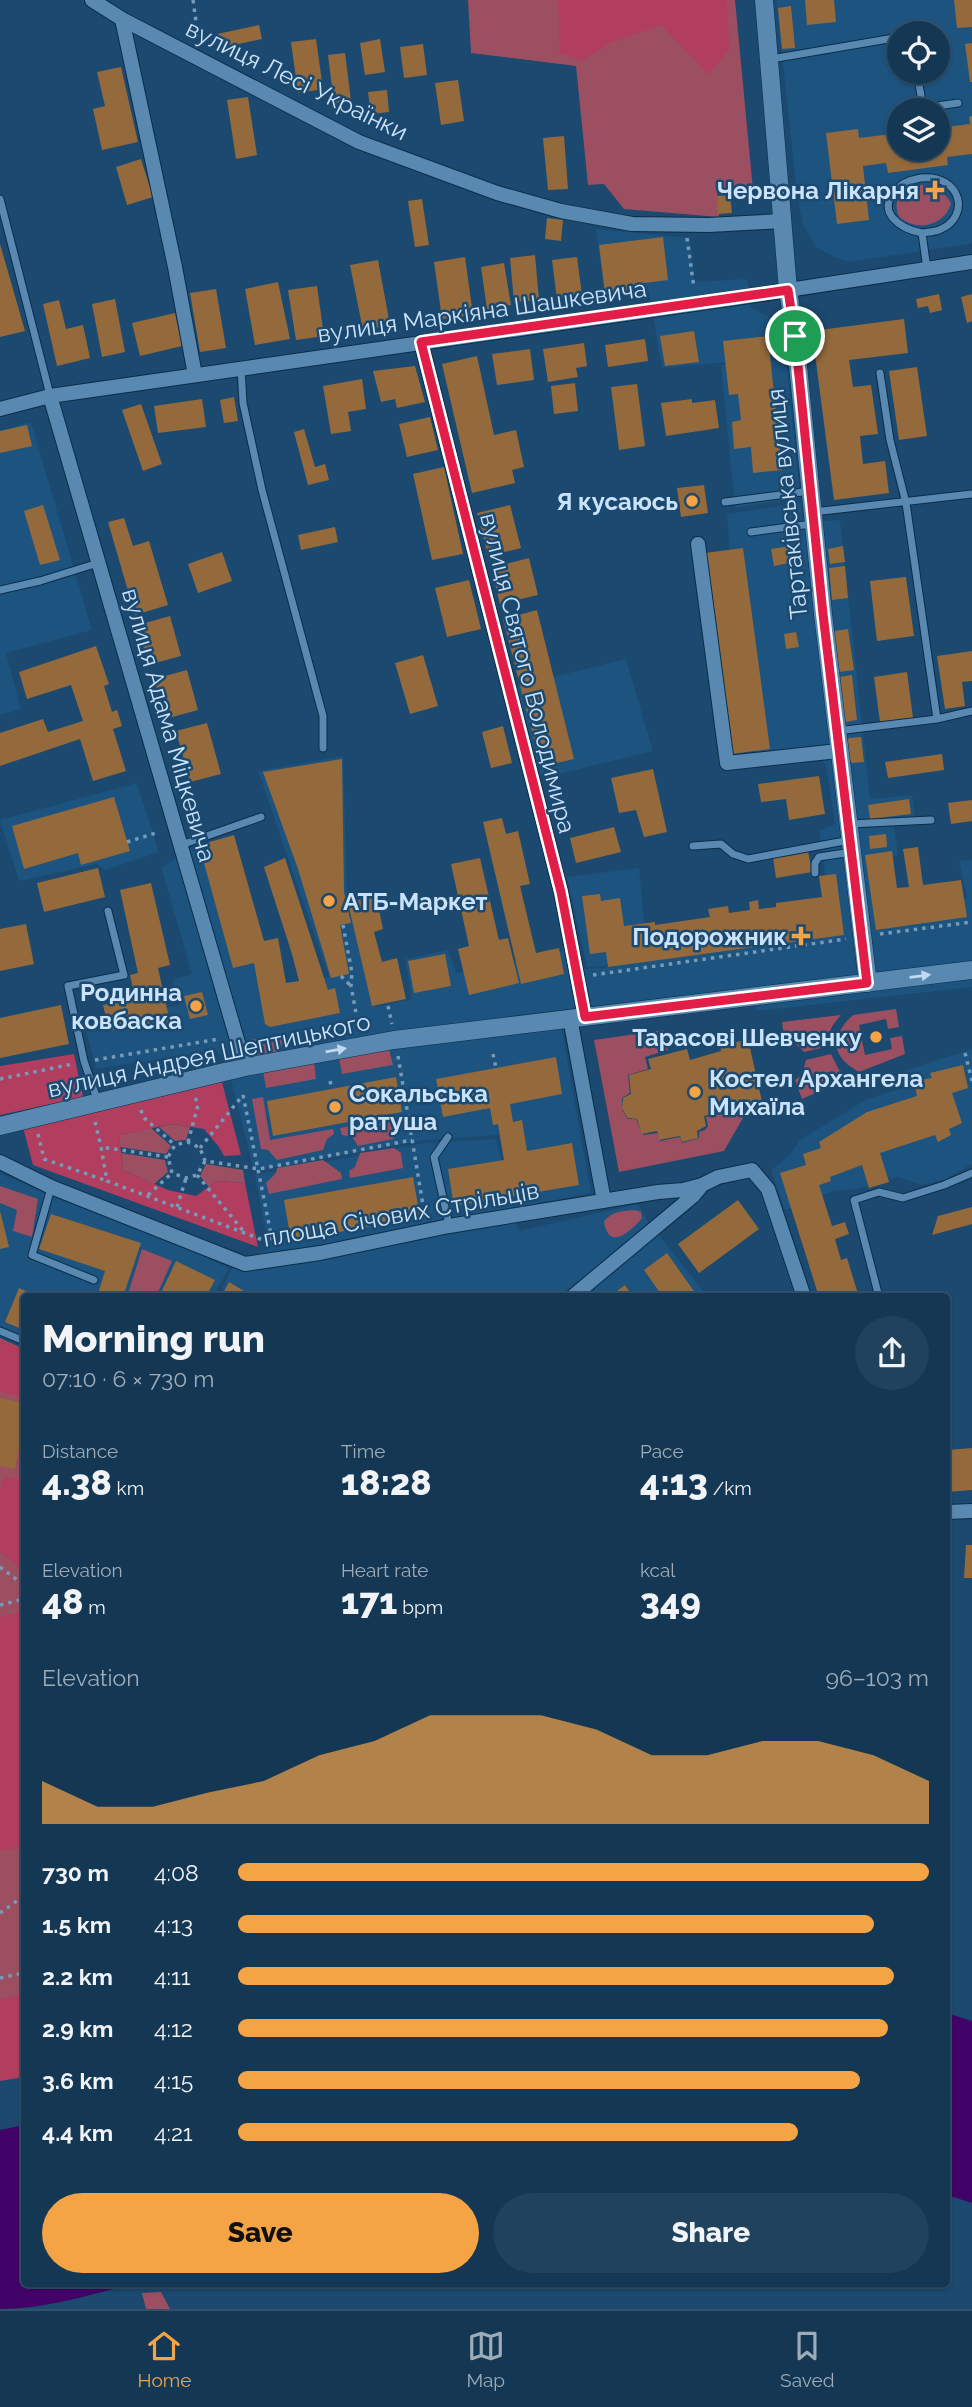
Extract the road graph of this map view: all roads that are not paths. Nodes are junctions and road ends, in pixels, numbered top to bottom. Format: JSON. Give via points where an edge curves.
{"nodes":[{"id":1,"x":92,"y":0,"type":"edge"},
{"id":2,"x":764,"y":0,"type":"edge"},
{"id":3,"x":122,"y":19,"type":"junction"},
{"id":4,"x":887,"y":39,"type":"edge"},
{"id":5,"x":770,"y":59,"type":"junction"},
{"id":6,"x":919,"y":84,"type":"edge"},
{"id":7,"x":958,"y":103,"type":"dead end"},
{"id":8,"x":0,"y":199,"type":"edge"},
{"id":9,"x":783,"y":221,"type":"junction"},
{"id":10,"x":922,"y":233,"type":"junction"},
{"id":11,"x":972,"y":262,"type":"edge"},
{"id":12,"x":927,"y":270,"type":"junction"},
{"id":13,"x":788,"y":290,"type":"junction"},
{"id":14,"x":421,"y":342,"type":"junction"},
{"id":15,"x":241,"y":367,"type":"junction"},
{"id":16,"x":880,"y":373,"type":"dead end"},
{"id":17,"x":195,"y":375,"type":"junction"},
{"id":18,"x":50,"y":396,"type":"junction"},
{"id":19,"x":0,"y":410,"type":"edge"},
{"id":20,"x":810,"y":491,"type":"junction"},
{"id":21,"x":972,"y":494,"type":"edge"},
{"id":22,"x":724,"y":502,"type":"dead end"},
{"id":23,"x":905,"y":503,"type":"junction"},
{"id":24,"x":813,"y":518,"type":"junction"},
{"id":25,"x":751,"y":532,"type":"dead end"},
{"id":26,"x":698,"y":544,"type":"dead end"},
{"id":27,"x":98,"y":563,"type":"junction"},
{"id":28,"x":0,"y":590,"type":"edge"},
{"id":29,"x":972,"y":711,"type":"edge"},
{"id":30,"x":937,"y":719,"type":"junction"},
{"id":31,"x":836,"y":731,"type":"junction"},
{"id":32,"x":323,"y":748,"type":"dead end"},
{"id":33,"x":838,"y":751,"type":"junction"},
{"id":34,"x":261,"y":817,"type":"dead end"},
{"id":35,"x":931,"y":820,"type":"dead end"},
{"id":36,"x":851,"y":839,"type":"junction"},
{"id":37,"x":180,"y":845,"type":"junction"},
{"id":38,"x":693,"y":846,"type":"dead end"},
{"id":39,"x":815,"y":873,"type":"dead end"},
{"id":40,"x":108,"y":911,"type":"dead end"},
{"id":41,"x":972,"y":970,"type":"edge"},
{"id":42,"x":867,"y":983,"type":"junction"},
{"id":43,"x":578,"y":1018,"type":"junction"},
{"id":44,"x":245,"y":1067,"type":"junction"},
{"id":45,"x":96,"y":1110,"type":"junction"},
{"id":46,"x":0,"y":1126,"type":"edge"},
{"id":47,"x":448,"y":1137,"type":"dead end"},
{"id":48,"x":0,"y":1162,"type":"edge"},
{"id":49,"x":972,"y":1172,"type":"edge"},
{"id":50,"x":702,"y":1185,"type":"junction"},
{"id":51,"x":51,"y":1187,"type":"junction"},
{"id":52,"x":604,"y":1201,"type":"junction"},
{"id":53,"x":449,"y":1226,"type":"junction"},
{"id":54,"x":94,"y":1280,"type":"dead end"},
{"id":55,"x":577,"y":1293,"type":"edge"},
{"id":56,"x":803,"y":1293,"type":"edge"},
{"id":57,"x":878,"y":1293,"type":"edge"},
{"id":58,"x":0,"y":1331,"type":"edge"},
{"id":59,"x":21,"y":1340,"type":"edge"},
{"id":60,"x":950,"y":1512,"type":"edge"},
{"id":61,"x":970,"y":1512,"type":"edge"}],
"edges":[{"from":1,"to":3,"type":"street","name":"вулиця Лесі Українки"},
{"from":2,"to":5,"type":"street","name":"Тартаківська вулиця"},
{"from":3,"to":9,"type":"street","name":"вулиця Лесі Українки","via":[[359,142],[497,193],[561,211],[632,223]]},
{"from":3,"to":17,"type":"street"},
{"from":4,"to":5,"type":"lane"},
{"from":5,"to":9,"type":"street","name":"Тартаківська вулиця"},
{"from":6,"to":7,"type":"lane","via":[[923,108]]},
{"from":8,"to":18,"type":"lane"},
{"from":9,"to":13,"type":"street","name":"Тартаківська вулиця"},
{"from":10,"to":10,"type":"lane","via":[[897,223],[888,205],[891,195],[909,180],[944,180],[956,191],[957,213],[939,230]]},
{"from":10,"to":12,"type":"lane"},
{"from":11,"to":12,"type":"street","name":"вулиця Маркіяна Шашкевича"},
{"from":12,"to":13,"type":"street","name":"вулиця Маркіяна Шашкевича"},
{"from":13,"to":14,"type":"street","name":"вулиця Маркіяна Шашкевича"},
{"from":13,"to":20,"type":"street","name":"Тартаківська вулиця"},
{"from":14,"to":15,"type":"street","name":"вулиця Маркіяна Шашкевича"},
{"from":14,"to":43,"type":"street","name":"вулиця Святого Володимира","via":[[561,892],[577,978]]},
{"from":15,"to":17,"type":"street","name":"вулиця Маркіяна Шашкевича"},
{"from":15,"to":32,"type":"lane","via":[[243,402],[262,490],[323,716]]},
{"from":16,"to":23,"type":"lane"},
{"from":17,"to":18,"type":"street","name":"вулиця Маркіяна Шашкевича"},
{"from":18,"to":19,"type":"street","name":"вулиця Маркіяна Шашкевича"},
{"from":18,"to":27,"type":"street","name":"вулиця Адама Міцкевича"},
{"from":20,"to":22,"type":"lane"},
{"from":20,"to":24,"type":"street","name":"Тартаківська вулиця"},
{"from":21,"to":23,"type":"lane"},
{"from":23,"to":24,"type":"lane"},
{"from":23,"to":30,"type":"lane"},
{"from":24,"to":25,"type":"lane"},
{"from":24,"to":31,"type":"street","name":"Тартаківська вулиця"},
{"from":26,"to":33,"type":"street","via":[[727,763]]},
{"from":27,"to":28,"type":"lane"},
{"from":27,"to":37,"type":"street","name":"вулиця Адама Міцкевича"},
{"from":29,"to":30,"type":"lane"},
{"from":30,"to":31,"type":"lane"},
{"from":31,"to":33,"type":"street","name":"Тартаківська вулиця"},
{"from":33,"to":36,"type":"street","name":"Тартаківська вулиця"},
{"from":34,"to":37,"type":"lane"},
{"from":35,"to":36,"type":"lane"},
{"from":36,"to":38,"type":"lane","via":[[748,859],[722,844]]},
{"from":36,"to":39,"type":"lane","via":[[819,857]]},
{"from":36,"to":42,"type":"street","name":"Тартаківська вулиця"},
{"from":37,"to":44,"type":"street","name":"вулиця Адама Міцкевича"},
{"from":40,"to":45,"type":"lane","via":[[124,975],[68,986]]},
{"from":42,"to":41,"type":"street","name":"вулиця Андрея Шептицького","one_way":true},
{"from":42,"to":43,"type":"street","name":"вулиця Андрея Шептицького"},
{"from":44,"to":43,"type":"street","name":"вулиця Андрея Шептицького","one_way":true,"via":[[394,1040]]},
{"from":43,"to":52,"type":"street","name":"вулиця Святого Володимира"},
{"from":44,"to":45,"type":"street","name":"вулиця Андрея Шептицького"},
{"from":45,"to":46,"type":"street","name":"вулиця Андрея Шептицького"},
{"from":47,"to":53,"type":"lane","via":[[434,1157]]},
{"from":48,"to":51,"type":"street","name":"площа Січових Стрільців"},
{"from":49,"to":57,"type":"lane","via":[[903,1198],[879,1192],[854,1200]]},
{"from":50,"to":52,"type":"street","name":"площа Січових Стрільців"},
{"from":50,"to":55,"type":"street","name":"площа Січових Стрільців"},
{"from":50,"to":56,"type":"street","name":"площа Січових Стрільців","via":[[752,1170],[768,1189]]},
{"from":51,"to":53,"type":"street","name":"площа Січових Стрільців","via":[[245,1264]]},
{"from":51,"to":54,"type":"lane","via":[[32,1255]]},
{"from":52,"to":53,"type":"street","name":"площа Січових Стрільців"},
{"from":58,"to":59,"type":"lane"},
{"from":60,"to":61,"type":"street"}]}
